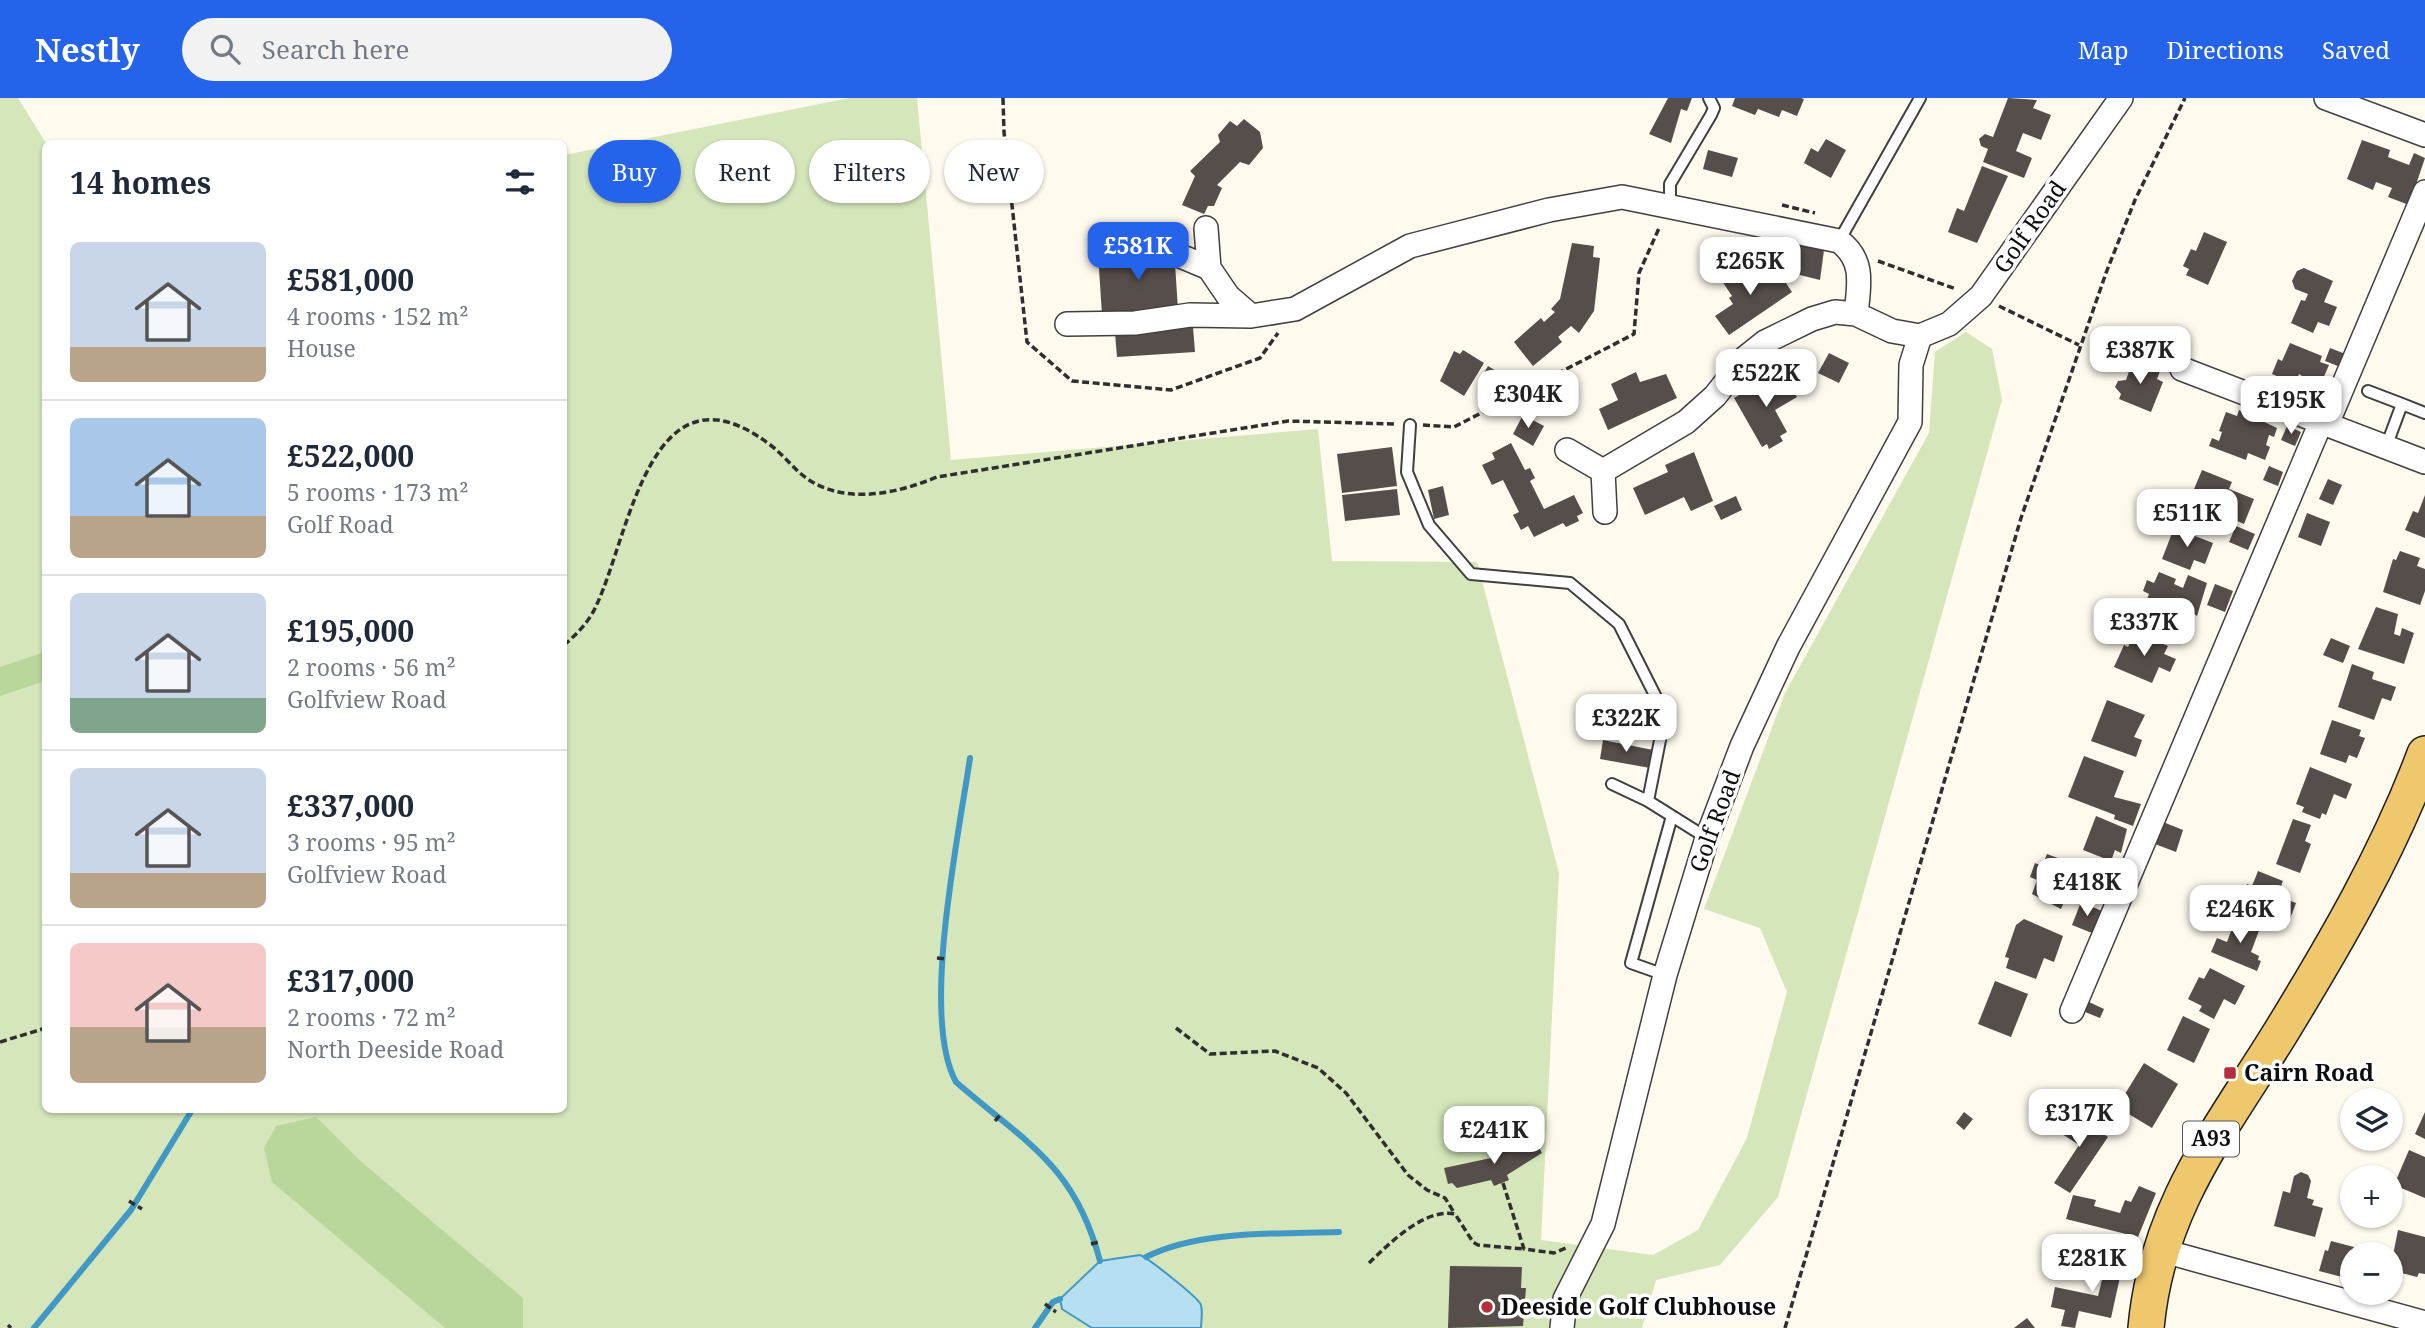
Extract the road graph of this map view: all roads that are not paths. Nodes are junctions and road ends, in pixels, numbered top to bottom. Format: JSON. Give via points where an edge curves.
{"nodes":[{"id":1,"x":1709,"y":98,"type":"edge"},
{"id":2,"x":1920,"y":98,"type":"edge"},
{"id":3,"x":2121,"y":98,"type":"edge"},
{"id":4,"x":2326,"y":98,"type":"edge"},
{"id":5,"x":2425,"y":135,"type":"edge"},
{"id":6,"x":2425,"y":192,"type":"edge"},
{"id":7,"x":1670,"y":205,"type":"junction"},
{"id":8,"x":1206,"y":228,"type":"dead end"},
{"id":9,"x":1847,"y":248,"type":"junction"},
{"id":10,"x":1178,"y":255,"type":"dead end"},
{"id":11,"x":1209,"y":268,"type":"junction"},
{"id":12,"x":1856,"y":314,"type":"junction"},
{"id":13,"x":1251,"y":316,"type":"junction"},
{"id":14,"x":1067,"y":324,"type":"dead end"},
{"id":15,"x":1920,"y":336,"type":"junction"},
{"id":16,"x":2182,"y":369,"type":"dead end"},
{"id":17,"x":2368,"y":391,"type":"dead end"},
{"id":18,"x":2402,"y":404,"type":"junction"},
{"id":19,"x":2425,"y":413,"type":"edge"},
{"id":20,"x":2324,"y":423,"type":"junction"},
{"id":21,"x":1410,"y":425,"type":"road end"},
{"id":22,"x":2386,"y":447,"type":"junction"},
{"id":23,"x":1567,"y":450,"type":"dead end"},
{"id":24,"x":2425,"y":462,"type":"edge"},
{"id":25,"x":1603,"y":471,"type":"junction"},
{"id":26,"x":1605,"y":512,"type":"dead end"},
{"id":27,"x":2425,"y":754,"type":"edge"},
{"id":28,"x":1612,"y":784,"type":"dead end"},
{"id":29,"x":1648,"y":801,"type":"junction"},
{"id":30,"x":1672,"y":816,"type":"junction"},
{"id":31,"x":1707,"y":838,"type":"junction"},
{"id":32,"x":1665,"y":975,"type":"junction"},
{"id":33,"x":2072,"y":1011,"type":"dead end"},
{"id":34,"x":2160,"y":1250,"type":"junction"},
{"id":35,"x":2425,"y":1323,"type":"edge"},
{"id":36,"x":1562,"y":1328,"type":"edge"},
{"id":37,"x":2146,"y":1328,"type":"edge"}],
"edges":[{"from":1,"to":7,"type":"lane","via":[[1714,107],[1711,116],[1670,184]]},
{"from":2,"to":9,"type":"lane"},
{"from":3,"to":15,"type":"street","name":"Golf Road","via":[[1981,296],[1949,324]]},
{"from":4,"to":5,"type":"street"},
{"from":6,"to":20,"type":"street"},
{"from":7,"to":9,"type":"street"},
{"from":7,"to":13,"type":"street","via":[[1622,197],[1497,222],[1410,246],[1295,309]]},
{"from":8,"to":11,"type":"street"},
{"from":9,"to":12,"type":"street","via":[[1859,277]]},
{"from":10,"to":11,"type":"street"},
{"from":11,"to":13,"type":"street","via":[[1228,296]]},
{"from":12,"to":15,"type":"street","via":[[1892,331]]},
{"from":12,"to":25,"type":"street","via":[[1835,312],[1812,319],[1765,342],[1686,422]]},
{"from":13,"to":14,"type":"street","via":[[1190,315],[1135,323]]},
{"from":15,"to":31,"type":"street","name":"Golf Road","via":[[1911,365],[1910,422],[1788,647],[1742,746]]},
{"from":16,"to":20,"type":"street"},
{"from":17,"to":18,"type":"lane"},
{"from":18,"to":19,"type":"lane"},
{"from":18,"to":22,"type":"lane"},
{"from":20,"to":22,"type":"street"},
{"from":20,"to":33,"type":"street"},
{"from":21,"to":29,"type":"lane","via":[[1407,472],[1429,525],[1471,575],[1570,583],[1619,624],[1665,715]]},
{"from":22,"to":24,"type":"street"},
{"from":23,"to":25,"type":"street"},
{"from":25,"to":26,"type":"street"},
{"from":27,"to":34,"type":"main road","number":"A93","via":[[2361,896],[2267,1054],[2215,1131]]},
{"from":28,"to":29,"type":"lane"},
{"from":29,"to":30,"type":"lane"},
{"from":30,"to":31,"type":"lane"},
{"from":30,"to":32,"type":"lane","via":[[1630,964]]},
{"from":31,"to":32,"type":"street","name":"Golf Road"},
{"from":32,"to":36,"type":"street","name":"Golf Road","via":[[1603,1224],[1565,1298]]},
{"from":34,"to":35,"type":"street"},
{"from":34,"to":37,"type":"main road","number":"A93"}]}
